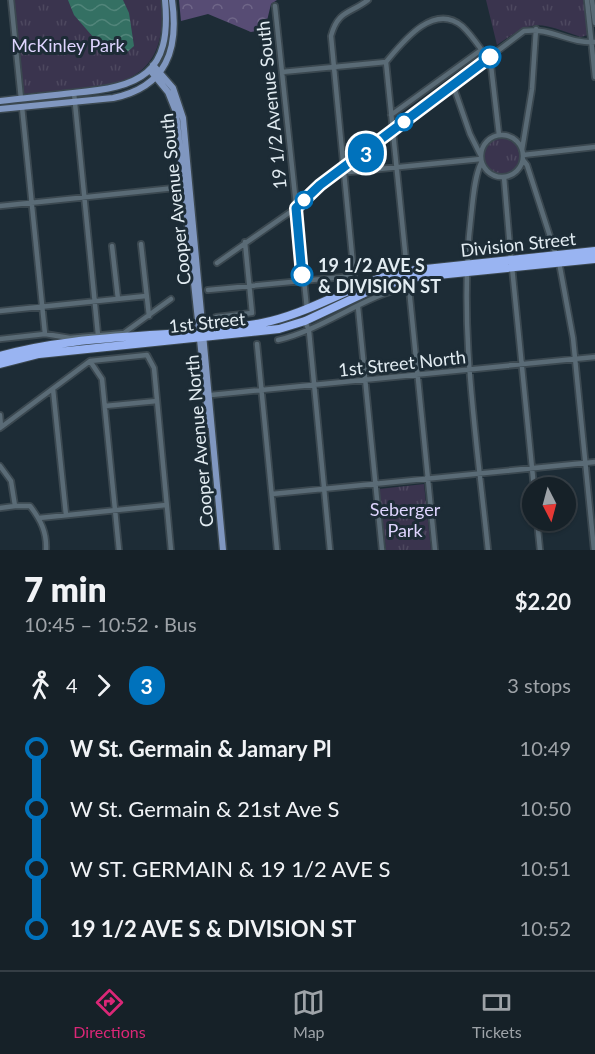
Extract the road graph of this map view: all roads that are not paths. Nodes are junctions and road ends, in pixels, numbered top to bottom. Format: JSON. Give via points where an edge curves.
{"nodes":[{"id":1,"x":11,"y":0,"type":"edge"},
{"id":2,"x":165,"y":0,"type":"edge"},
{"id":3,"x":173,"y":0,"type":"edge"},
{"id":4,"x":368,"y":0,"type":"edge"},
{"id":5,"x":587,"y":0,"type":"edge"},
{"id":6,"x":592,"y":0,"type":"edge"},
{"id":7,"x":275,"y":6,"type":"dead end"},
{"id":8,"x":595,"y":23,"type":"edge"},
{"id":9,"x":536,"y":29,"type":"junction"},
{"id":10,"x":593,"y":42,"type":"edge"},
{"id":11,"x":481,"y":50,"type":"junction"},
{"id":12,"x":489,"y":58,"type":"junction"},
{"id":13,"x":386,"y":62,"type":"junction"},
{"id":14,"x":152,"y":67,"type":"junction"},
{"id":15,"x":334,"y":67,"type":"junction"},
{"id":16,"x":282,"y":72,"type":"junction"},
{"id":17,"x":158,"y":73,"type":"junction"},
{"id":18,"x":595,"y":77,"type":"edge"},
{"id":19,"x":453,"y":85,"type":"junction"},
{"id":20,"x":165,"y":86,"type":"junction"},
{"id":21,"x":143,"y":87,"type":"junction"},
{"id":22,"x":74,"y":93,"type":"junction"},
{"id":23,"x":21,"y":99,"type":"junction"},
{"id":24,"x":0,"y":101,"type":"edge"},
{"id":25,"x":75,"y":102,"type":"junction"},
{"id":26,"x":22,"y":107,"type":"junction"},
{"id":27,"x":0,"y":110,"type":"edge"},
{"id":28,"x":391,"y":115,"type":"junction"},
{"id":29,"x":393,"y":130,"type":"junction"},
{"id":30,"x":499,"y":135,"type":"junction"},
{"id":31,"x":595,"y":147,"type":"edge"},
{"id":32,"x":522,"y":155,"type":"junction"},
{"id":33,"x":481,"y":159,"type":"junction"},
{"id":34,"x":397,"y":167,"type":"junction"},
{"id":35,"x":344,"y":169,"type":"junction"},
{"id":36,"x":504,"y":177,"type":"junction"},
{"id":37,"x":184,"y":187,"type":"junction"},
{"id":38,"x":84,"y":198,"type":"junction"},
{"id":39,"x":32,"y":202,"type":"junction"},
{"id":40,"x":0,"y":206,"type":"edge"},
{"id":41,"x":296,"y":208,"type":"junction"},
{"id":42,"x":245,"y":242,"type":"junction"},
{"id":43,"x":141,"y":244,"type":"dead end"},
{"id":44,"x":112,"y":246,"type":"dead end"},
{"id":45,"x":595,"y":252,"type":"edge"},
{"id":46,"x":558,"y":259,"type":"junction"},
{"id":47,"x":595,"y":259,"type":"edge"},
{"id":48,"x":217,"y":262,"type":"dead end"},
{"id":49,"x":512,"y":263,"type":"junction"},
{"id":50,"x":466,"y":268,"type":"junction"},
{"id":51,"x":408,"y":279,"type":"junction"},
{"id":52,"x":302,"y":281,"type":"junction"},
{"id":53,"x":250,"y":286,"type":"junction"},
{"id":54,"x":208,"y":290,"type":"dead end"},
{"id":55,"x":146,"y":296,"type":"junction"},
{"id":56,"x":118,"y":299,"type":"junction"},
{"id":57,"x":171,"y":299,"type":"dead end"},
{"id":58,"x":94,"y":301,"type":"junction"},
{"id":59,"x":42,"y":306,"type":"junction"},
{"id":60,"x":358,"y":307,"type":"junction"},
{"id":61,"x":307,"y":309,"type":"junction"},
{"id":62,"x":0,"y":311,"type":"edge"},
{"id":63,"x":149,"y":316,"type":"junction"},
{"id":64,"x":216,"y":317,"type":"dead end"},
{"id":65,"x":305,"y":321,"type":"junction"},
{"id":66,"x":309,"y":331,"type":"junction"},
{"id":67,"x":45,"y":334,"type":"junction"},
{"id":68,"x":201,"y":334,"type":"junction"},
{"id":69,"x":98,"y":335,"type":"junction"},
{"id":70,"x":0,"y":339,"type":"edge"},
{"id":71,"x":278,"y":340,"type":"dead end"},
{"id":72,"x":257,"y":344,"type":"dead end"},
{"id":73,"x":0,"y":356,"type":"edge"},
{"id":74,"x":595,"y":357,"type":"edge"},
{"id":75,"x":574,"y":359,"type":"junction"},
{"id":76,"x":90,"y":361,"type":"junction"},
{"id":77,"x":0,"y":364,"type":"edge"},
{"id":78,"x":522,"y":365,"type":"junction"},
{"id":79,"x":472,"y":370,"type":"junction"},
{"id":80,"x":418,"y":375,"type":"junction"},
{"id":81,"x":366,"y":380,"type":"junction"},
{"id":82,"x":314,"y":385,"type":"junction"},
{"id":83,"x":53,"y":389,"type":"junction"},
{"id":84,"x":262,"y":390,"type":"junction"},
{"id":85,"x":211,"y":395,"type":"junction"},
{"id":86,"x":157,"y":401,"type":"junction"},
{"id":87,"x":105,"y":406,"type":"junction"},
{"id":88,"x":0,"y":415,"type":"edge"},
{"id":89,"x":1,"y":428,"type":"edge"},
{"id":90,"x":212,"y":440,"type":"junction"},
{"id":91,"x":595,"y":462,"type":"edge"},
{"id":92,"x":585,"y":463,"type":"junction"},
{"id":93,"x":0,"y":466,"type":"edge"},
{"id":94,"x":532,"y":468,"type":"junction"},
{"id":95,"x":480,"y":474,"type":"junction"},
{"id":96,"x":533,"y":477,"type":"edge"},
{"id":97,"x":428,"y":479,"type":"junction"},
{"id":98,"x":376,"y":484,"type":"junction"},
{"id":99,"x":324,"y":489,"type":"junction"},
{"id":100,"x":272,"y":494,"type":"junction"},
{"id":101,"x":166,"y":505,"type":"junction"},
{"id":102,"x":15,"y":506,"type":"junction"},
{"id":103,"x":0,"y":508,"type":"edge"},
{"id":104,"x":115,"y":511,"type":"junction"},
{"id":105,"x":66,"y":515,"type":"junction"},
{"id":106,"x":39,"y":518,"type":"junction"},
{"id":107,"x":538,"y":531,"type":"edge"},
{"id":108,"x":46,"y":550,"type":"edge"},
{"id":109,"x":119,"y":550,"type":"edge"},
{"id":110,"x":171,"y":550,"type":"edge"},
{"id":111,"x":223,"y":550,"type":"edge"},
{"id":112,"x":277,"y":550,"type":"edge"},
{"id":113,"x":330,"y":550,"type":"edge"},
{"id":114,"x":382,"y":550,"type":"edge"},
{"id":115,"x":435,"y":550,"type":"edge"},
{"id":116,"x":488,"y":550,"type":"edge"},
{"id":117,"x":540,"y":550,"type":"edge"},
{"id":118,"x":594,"y":550,"type":"edge"}],
"edges":[{"from":1,"to":23,"type":"street"},
{"from":2,"to":14,"type":"main road","via":[[166,36]]},
{"from":3,"to":17,"type":"main road","via":[[174,44]]},
{"from":4,"to":15,"type":"street","via":[[335,22]]},
{"from":5,"to":10,"type":"street"},
{"from":6,"to":8,"type":"street"},
{"from":7,"to":16,"type":"street","name":"19 1/2 Avenue South"},
{"from":9,"to":10,"type":"street","via":[[579,42]]},
{"from":9,"to":12,"type":"street","via":[[524,31]]},
{"from":9,"to":32,"type":"street"},
{"from":10,"to":18,"type":"street"},
{"from":11,"to":12,"type":"street"},
{"from":11,"to":13,"type":"street","via":[[460,24],[441,19],[415,28]]},
{"from":11,"to":28,"type":"street"},
{"from":12,"to":19,"type":"street"},
{"from":12,"to":30,"type":"street"},
{"from":13,"to":15,"type":"street"},
{"from":13,"to":28,"type":"street"},
{"from":14,"to":17,"type":"main road","name":"Cooper Avenue South"},
{"from":14,"to":22,"type":"main road","via":[[121,87]]},
{"from":15,"to":16,"type":"street"},
{"from":15,"to":35,"type":"street"},
{"from":16,"to":41,"type":"street","name":"19 1/2 Avenue South"},
{"from":17,"to":20,"type":"main road"},
{"from":17,"to":21,"type":"main road"},
{"from":17,"to":68,"type":"main road","name":"Cooper Avenue South","via":[[176,94],[183,118]]},
{"from":19,"to":29,"type":"street"},
{"from":19,"to":33,"type":"street"},
{"from":20,"to":21,"type":"main road","via":[[157,83]]},
{"from":20,"to":37,"type":"main road","via":[[176,112]]},
{"from":21,"to":25,"type":"main road","via":[[124,96]]},
{"from":22,"to":23,"type":"main road"},
{"from":22,"to":25,"type":"street"},
{"from":23,"to":24,"type":"main road"},
{"from":25,"to":26,"type":"main road"},
{"from":25,"to":38,"type":"street"},
{"from":26,"to":27,"type":"main road"},
{"from":26,"to":39,"type":"street"},
{"from":28,"to":29,"type":"street"},
{"from":29,"to":34,"type":"street"},
{"from":29,"to":35,"type":"street"},
{"from":30,"to":32,"type":"street","via":[[513,138]]},
{"from":30,"to":33,"type":"street","via":[[486,141]]},
{"from":31,"to":32,"type":"street"},
{"from":32,"to":36,"type":"street","via":[[516,172]]},
{"from":32,"to":46,"type":"street"},
{"from":33,"to":34,"type":"street"},
{"from":33,"to":36,"type":"street","via":[[490,174]]},
{"from":33,"to":50,"type":"street"},
{"from":34,"to":35,"type":"street","via":[[349,172]]},
{"from":34,"to":51,"type":"street"},
{"from":35,"to":41,"type":"street"},
{"from":35,"to":52,"type":"street","via":[[354,276]]},
{"from":36,"to":49,"type":"street"},
{"from":37,"to":38,"type":"street"},
{"from":37,"to":68,"type":"main road"},
{"from":38,"to":39,"type":"street"},
{"from":38,"to":58,"type":"street"},
{"from":39,"to":40,"type":"street"},
{"from":39,"to":59,"type":"street"},
{"from":41,"to":42,"type":"street"},
{"from":41,"to":52,"type":"street","name":"19 1/2 Avenue South"},
{"from":42,"to":48,"type":"street"},
{"from":42,"to":53,"type":"street"},
{"from":43,"to":55,"type":"street"},
{"from":44,"to":56,"type":"street"},
{"from":45,"to":46,"type":"highway","name":"Division Street"},
{"from":46,"to":47,"type":"highway","name":"Division Street"},
{"from":46,"to":49,"type":"highway","name":"Division Street"},
{"from":46,"to":75,"type":"street"},
{"from":49,"to":50,"type":"highway","name":"Division Street"},
{"from":49,"to":78,"type":"street"},
{"from":50,"to":51,"type":"highway","name":"Division Street"},
{"from":50,"to":79,"type":"street"},
{"from":51,"to":60,"type":"street"},
{"from":51,"to":61,"type":"highway","name":"1st Street","via":[[366,283]]},
{"from":51,"to":65,"type":"highway","name":"1st Street","via":[[369,291]]},
{"from":51,"to":80,"type":"street"},
{"from":52,"to":53,"type":"street"},
{"from":52,"to":61,"type":"street","name":"19 1/2 Avenue South"},
{"from":53,"to":54,"type":"street"},
{"from":53,"to":64,"type":"street","via":[[252,314]]},
{"from":55,"to":56,"type":"street"},
{"from":55,"to":63,"type":"street"},
{"from":56,"to":58,"type":"street"},
{"from":57,"to":63,"type":"street"},
{"from":58,"to":59,"type":"street"},
{"from":58,"to":69,"type":"street"},
{"from":59,"to":62,"type":"street"},
{"from":59,"to":67,"type":"street"},
{"from":60,"to":66,"type":"street"},
{"from":60,"to":81,"type":"street"},
{"from":61,"to":68,"type":"highway","name":"1st Street","via":[[261,323]]},
{"from":63,"to":69,"type":"street","via":[[130,331]]},
{"from":65,"to":66,"type":"street"},
{"from":65,"to":68,"type":"highway","name":"1st Street","via":[[268,330]]},
{"from":66,"to":71,"type":"street"},
{"from":66,"to":82,"type":"street"},
{"from":67,"to":69,"type":"street","via":[[70,338]]},
{"from":67,"to":70,"type":"street"},
{"from":68,"to":73,"type":"highway","name":"1st Street","via":[[45,346]]},
{"from":68,"to":77,"type":"highway","name":"1st Street","via":[[39,354]]},
{"from":68,"to":85,"type":"main road","name":"Cooper Avenue North"},
{"from":68,"to":90,"type":"main road"},
{"from":72,"to":84,"type":"street"},
{"from":74,"to":75,"type":"street","name":"1st Street North"},
{"from":75,"to":78,"type":"street","name":"1st Street North"},
{"from":75,"to":92,"type":"street"},
{"from":76,"to":83,"type":"street"},
{"from":76,"to":86,"type":"street","via":[[147,355],[153,362]]},
{"from":76,"to":87,"type":"street","via":[[102,379]]},
{"from":78,"to":79,"type":"street","name":"1st Street North"},
{"from":78,"to":94,"type":"street"},
{"from":79,"to":80,"type":"street","name":"1st Street North"},
{"from":79,"to":95,"type":"street"},
{"from":80,"to":81,"type":"street","name":"1st Street North"},
{"from":80,"to":97,"type":"street"},
{"from":81,"to":82,"type":"street","name":"1st Street North"},
{"from":81,"to":98,"type":"street"},
{"from":82,"to":84,"type":"street","name":"1st Street North"},
{"from":82,"to":99,"type":"street"},
{"from":83,"to":89,"type":"street"},
{"from":83,"to":105,"type":"street"},
{"from":84,"to":85,"type":"street","name":"1st Street North"},
{"from":84,"to":100,"type":"street"},
{"from":85,"to":90,"type":"main road","name":"Cooper Avenue North"},
{"from":86,"to":87,"type":"street"},
{"from":86,"to":101,"type":"street"},
{"from":87,"to":104,"type":"street"},
{"from":88,"to":89,"type":"street"},
{"from":90,"to":111,"type":"main road","name":"Cooper Avenue North"},
{"from":91,"to":92,"type":"street"},
{"from":92,"to":94,"type":"street"},
{"from":92,"to":118,"type":"street"},
{"from":93,"to":102,"type":"street","via":[[11,481]]},
{"from":94,"to":95,"type":"street"},
{"from":94,"to":96,"type":"street"},
{"from":95,"to":97,"type":"street"},
{"from":95,"to":116,"type":"street"},
{"from":97,"to":98,"type":"street"},
{"from":97,"to":115,"type":"street"},
{"from":98,"to":99,"type":"street"},
{"from":98,"to":114,"type":"street"},
{"from":99,"to":100,"type":"street"},
{"from":99,"to":113,"type":"street"},
{"from":100,"to":112,"type":"street"},
{"from":101,"to":104,"type":"street"},
{"from":101,"to":110,"type":"street"},
{"from":102,"to":103,"type":"street"},
{"from":102,"to":106,"type":"street","via":[[30,506]]},
{"from":104,"to":105,"type":"street"},
{"from":104,"to":109,"type":"street"},
{"from":105,"to":106,"type":"street"},
{"from":106,"to":108,"type":"street","via":[[47,538]]},
{"from":107,"to":117,"type":"street"}]}
